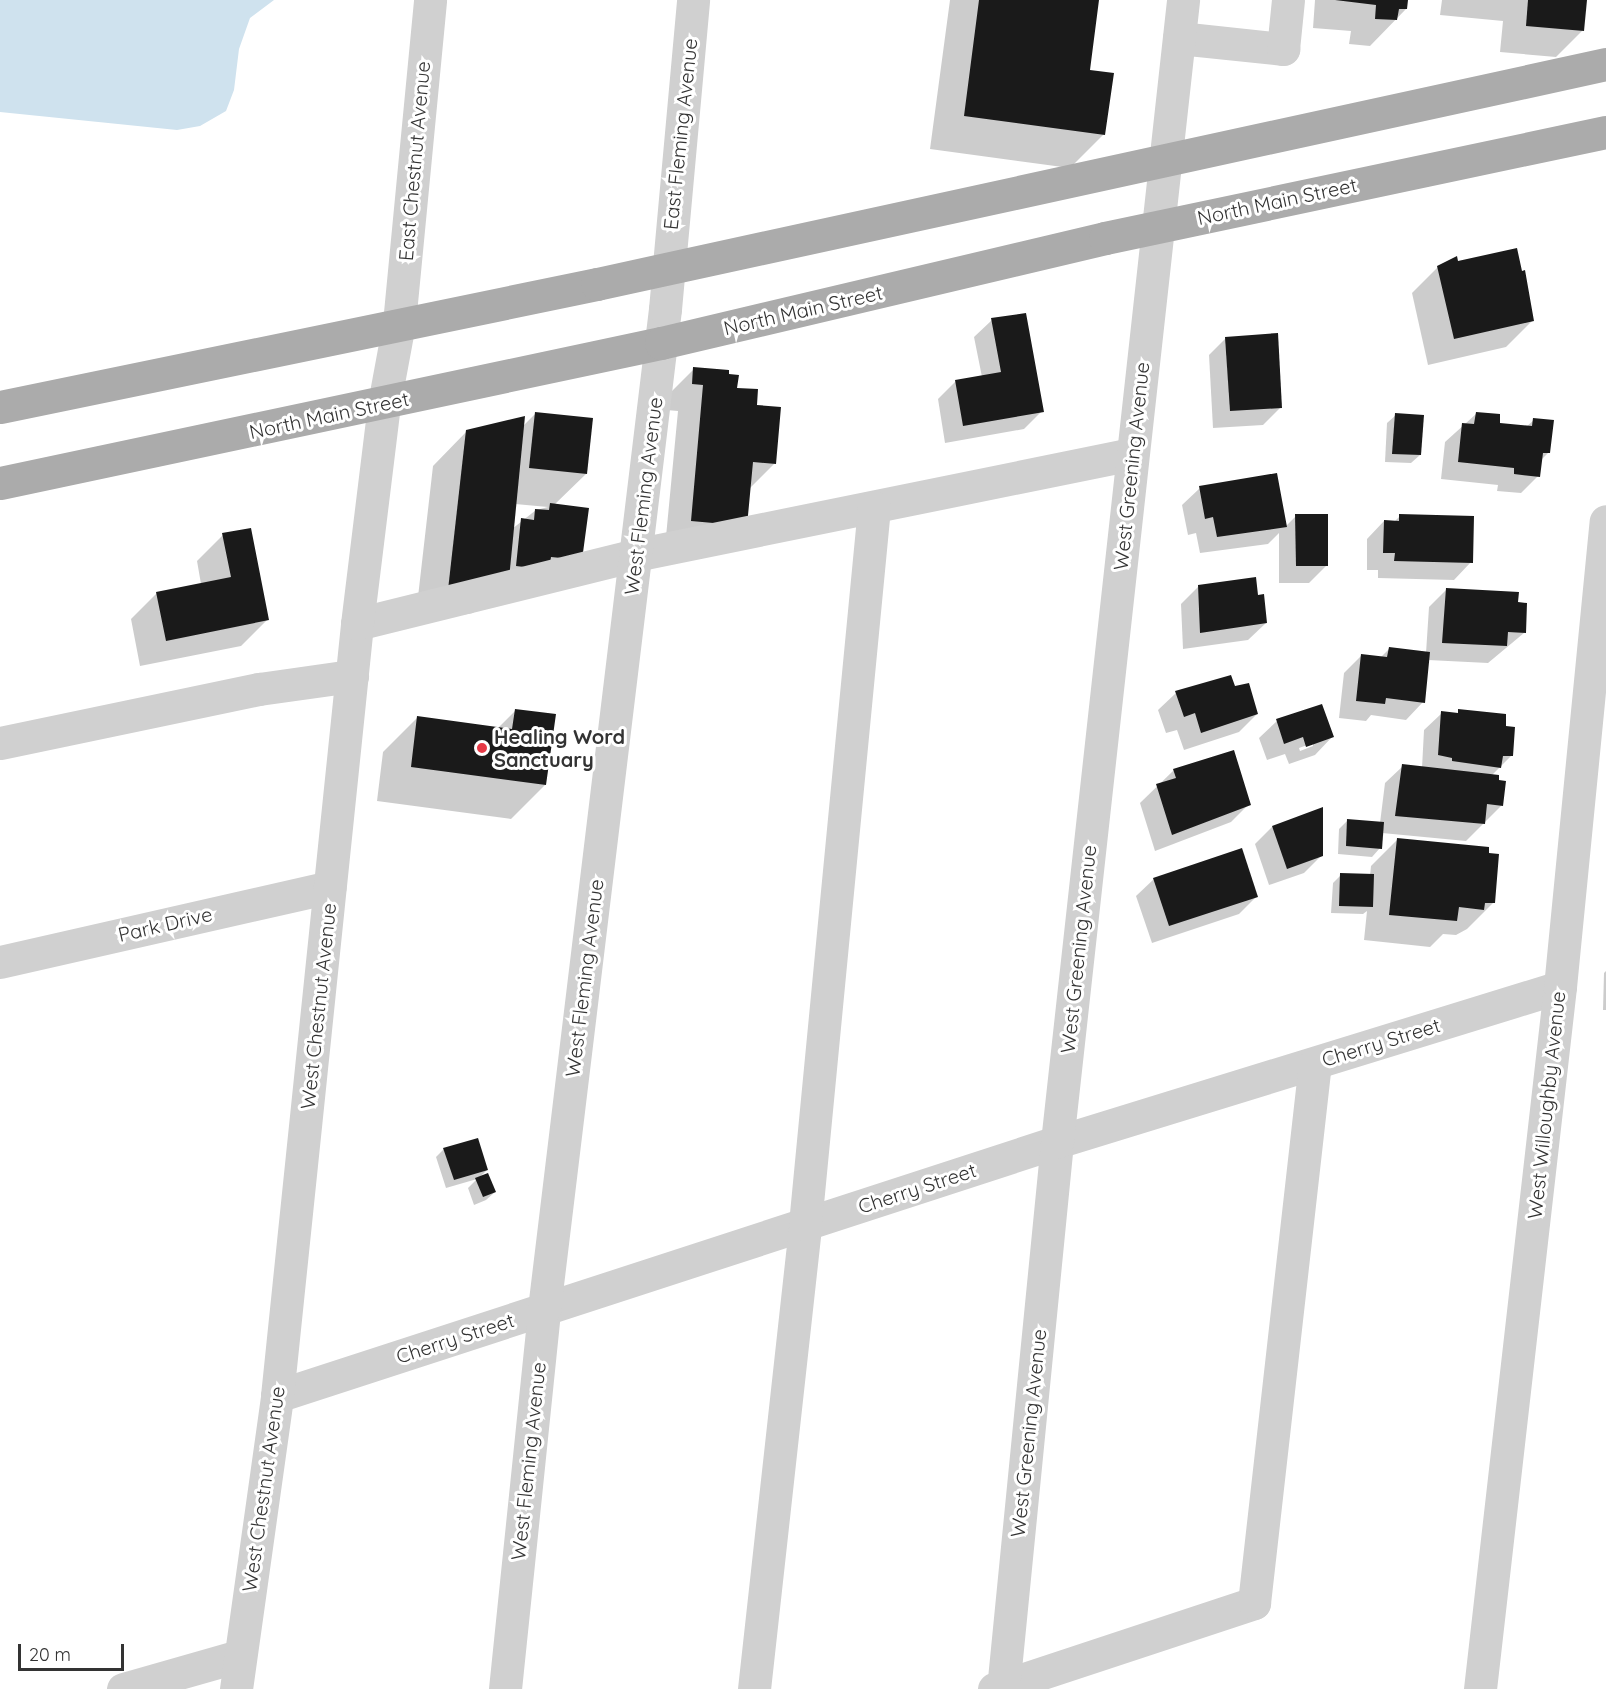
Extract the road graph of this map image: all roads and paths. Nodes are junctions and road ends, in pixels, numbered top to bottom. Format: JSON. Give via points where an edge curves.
{"nodes":[{"id":1,"x":430,"y":0,"type":"edge"},
{"id":2,"x":693,"y":0,"type":"edge"},
{"id":3,"x":1183,"y":0,"type":"edge"},
{"id":4,"x":1288,"y":0,"type":"edge"},
{"id":5,"x":1179,"y":38,"type":"junction"},
{"id":6,"x":1606,"y":64,"type":"edge"},
{"id":7,"x":1606,"y":132,"type":"edge"},
{"id":8,"x":1165,"y":157,"type":"junction"},
{"id":9,"x":1158,"y":218,"type":"junction"},
{"id":10,"x":667,"y":268,"type":"junction"},
{"id":11,"x":399,"y":323,"type":"junction"},
{"id":12,"x":661,"y":343,"type":"junction"},
{"id":13,"x":384,"y":404,"type":"junction"},
{"id":14,"x":0,"y":407,"type":"edge"},
{"id":15,"x":1132,"y":454,"type":"junction"},
{"id":16,"x":0,"y":483,"type":"edge"},
{"id":17,"x":874,"y":507,"type":"junction"},
{"id":18,"x":1606,"y":521,"type":"edge"},
{"id":19,"x":635,"y":555,"type":"junction"},
{"id":20,"x":357,"y":624,"type":"junction"},
{"id":21,"x":352,"y":676,"type":"junction"},
{"id":22,"x":0,"y":743,"type":"edge"},
{"id":23,"x":330,"y":887,"type":"junction"},
{"id":24,"x":0,"y":962,"type":"edge"},
{"id":25,"x":1560,"y":987,"type":"junction"},
{"id":26,"x":1315,"y":1063,"type":"junction"},
{"id":27,"x":1057,"y":1142,"type":"junction"},
{"id":28,"x":805,"y":1224,"type":"junction"},
{"id":29,"x":544,"y":1309,"type":"junction"},
{"id":30,"x":277,"y":1396,"type":"junction"},
{"id":31,"x":239,"y":1656,"type":"junction"},
{"id":32,"x":1000,"y":1688,"type":"edge"},
{"id":33,"x":123,"y":1689,"type":"edge"},
{"id":34,"x":236,"y":1689,"type":"edge"},
{"id":35,"x":505,"y":1689,"type":"edge"},
{"id":36,"x":754,"y":1689,"type":"edge"},
{"id":37,"x":1480,"y":1689,"type":"edge"}],
"edges":[{"from":1,"to":11,"type":"street","name":"East Chestnut Avenue"},
{"from":2,"to":10,"type":"street","name":"East Fleming Avenue"},
{"from":3,"to":5,"type":"street","name":"West Greening Avenue"},
{"from":4,"to":5,"type":"street","via":[[1283,49]]},
{"from":5,"to":8,"type":"street","name":"West Greening Avenue"},
{"from":6,"to":8,"type":"main road"},
{"from":7,"to":9,"type":"main road","name":"North Main Street"},
{"from":8,"to":9,"type":"street","name":"West Greening Avenue"},
{"from":8,"to":10,"type":"main road"},
{"from":9,"to":12,"type":"main road","name":"North Main Street"},
{"from":9,"to":15,"type":"street","name":"West Greening Avenue"},
{"from":10,"to":11,"type":"main road"},
{"from":10,"to":12,"type":"street","name":"West Fleming Avenue"},
{"from":11,"to":13,"type":"street","name":"West Chestnut Avenue"},
{"from":11,"to":14,"type":"main road"},
{"from":12,"to":13,"type":"main road","name":"North Main Street"},
{"from":12,"to":19,"type":"street","name":"West Fleming Avenue"},
{"from":13,"to":16,"type":"main road","name":"North Main Street"},
{"from":13,"to":20,"type":"street","name":"West Chestnut Avenue"},
{"from":15,"to":17,"type":"street"},
{"from":15,"to":27,"type":"street","name":"West Greening Avenue"},
{"from":17,"to":19,"type":"street"},
{"from":17,"to":28,"type":"street"},
{"from":18,"to":25,"type":"street","name":"West Willoughby Avenue"},
{"from":19,"to":20,"type":"street"},
{"from":19,"to":29,"type":"street","name":"West Fleming Avenue"},
{"from":20,"to":21,"type":"street","name":"West Chestnut Avenue"},
{"from":21,"to":22,"type":"street","via":[[259,689]]},
{"from":21,"to":23,"type":"street","name":"West Chestnut Avenue"},
{"from":23,"to":24,"type":"street","name":"Park Drive"},
{"from":23,"to":30,"type":"street","name":"West Chestnut Avenue"},
{"from":25,"to":26,"type":"street","name":"Cherry Street"},
{"from":25,"to":37,"type":"street","name":"West Willoughby Avenue"},
{"from":26,"to":27,"type":"street","name":"Cherry Street"},
{"from":26,"to":32,"type":"street","via":[[1254,1603]]},
{"from":27,"to":28,"type":"street","name":"Cherry Street"},
{"from":27,"to":32,"type":"street","name":"West Greening Avenue"},
{"from":28,"to":29,"type":"street","name":"Cherry Street"},
{"from":28,"to":36,"type":"street"},
{"from":29,"to":30,"type":"street","name":"Cherry Street"},
{"from":29,"to":35,"type":"street","name":"West Fleming Avenue"},
{"from":30,"to":31,"type":"street","name":"West Chestnut Avenue"},
{"from":31,"to":33,"type":"street"},
{"from":31,"to":34,"type":"street","name":"West Chestnut Avenue"}]}
